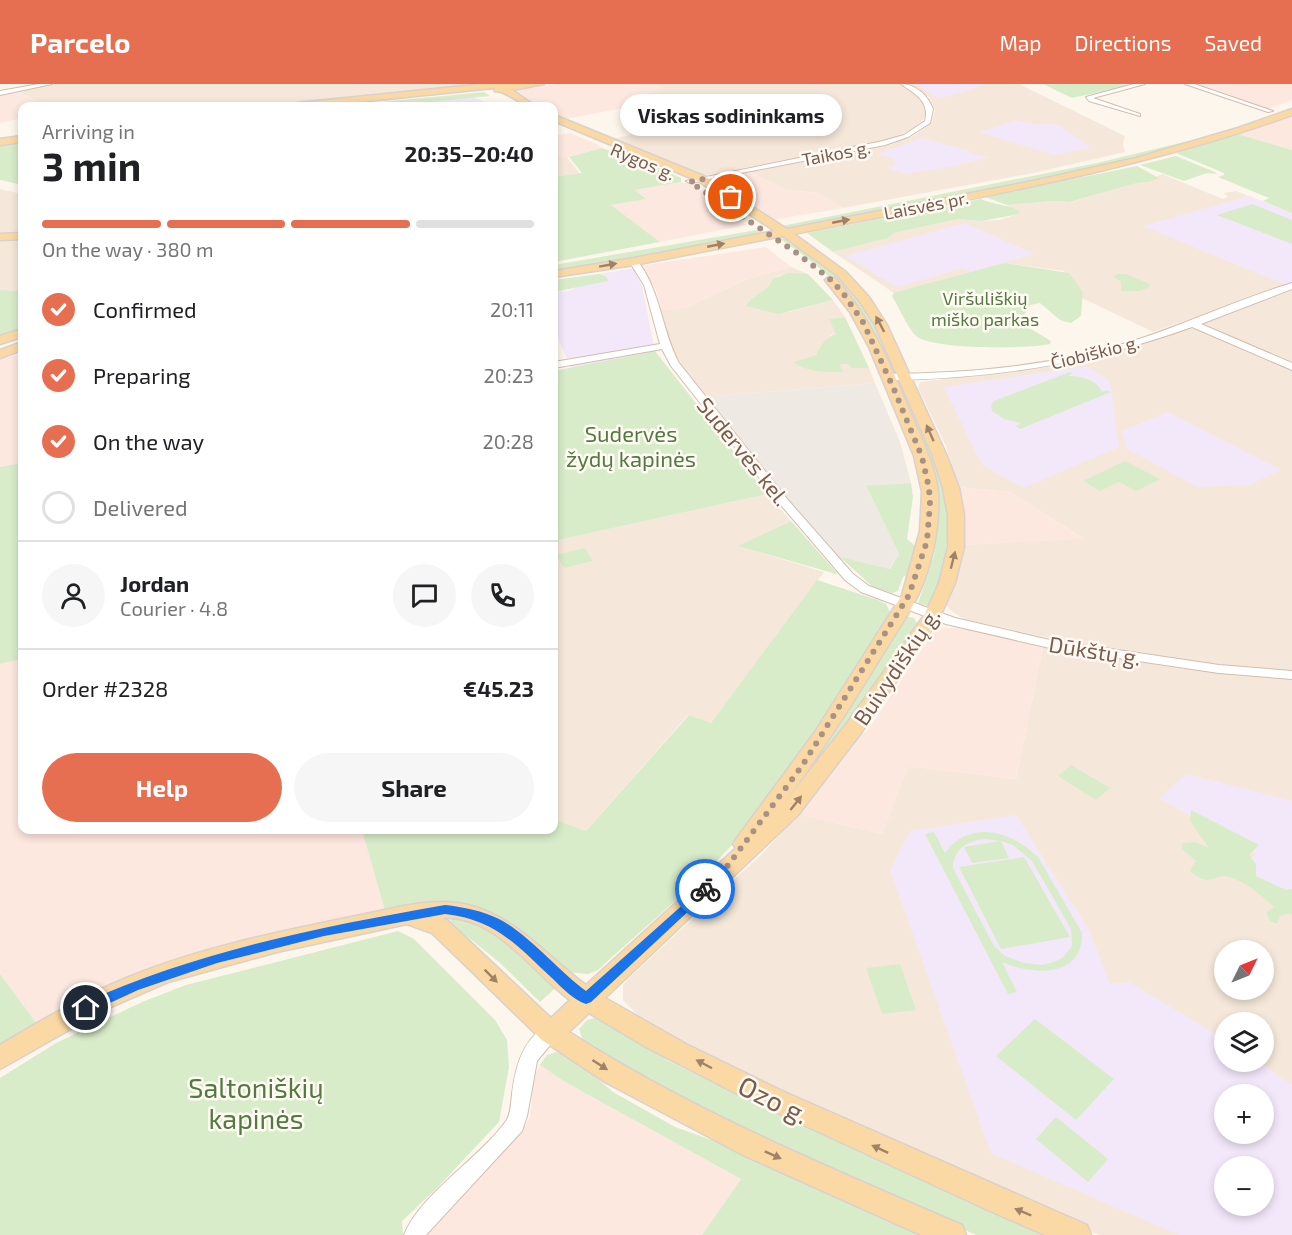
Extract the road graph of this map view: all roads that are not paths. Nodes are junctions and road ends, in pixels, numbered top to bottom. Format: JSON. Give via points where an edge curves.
{"nodes":[{"id":1,"x":49,"y":84,"type":"edge"},
{"id":2,"x":540,"y":84,"type":"edge"},
{"id":3,"x":904,"y":84,"type":"edge"},
{"id":4,"x":1142,"y":84,"type":"edge"},
{"id":5,"x":1188,"y":84,"type":"edge"},
{"id":6,"x":496,"y":86,"type":"edge"},
{"id":7,"x":0,"y":93,"type":"edge"},
{"id":8,"x":337,"y":102,"type":"edge"},
{"id":9,"x":363,"y":102,"type":"edge"},
{"id":10,"x":514,"y":102,"type":"edge"},
{"id":11,"x":524,"y":102,"type":"edge"},
{"id":12,"x":1292,"y":102,"type":"edge"},
{"id":13,"x":1270,"y":111,"type":"junction"},
{"id":14,"x":1292,"y":112,"type":"edge"},
{"id":15,"x":1138,"y":115,"type":"dead end"},
{"id":16,"x":558,"y":120,"type":"edge"},
{"id":17,"x":558,"y":126,"type":"edge"},
{"id":18,"x":18,"y":138,"type":"edge"},
{"id":19,"x":0,"y":140,"type":"edge"},
{"id":20,"x":1194,"y":141,"type":"junction"},
{"id":21,"x":702,"y":179,"type":"junction"},
{"id":22,"x":690,"y":182,"type":"junction"},
{"id":23,"x":771,"y":229,"type":"junction"},
{"id":24,"x":18,"y":236,"type":"edge"},
{"id":25,"x":0,"y":237,"type":"edge"},
{"id":26,"x":633,"y":261,"type":"junction"},
{"id":27,"x":558,"y":263,"type":"edge"},
{"id":28,"x":558,"y":273,"type":"edge"},
{"id":29,"x":1292,"y":286,"type":"edge"},
{"id":30,"x":1191,"y":323,"type":"junction"},
{"id":31,"x":18,"y":336,"type":"edge"},
{"id":32,"x":18,"y":346,"type":"edge"},
{"id":33,"x":664,"y":346,"type":"junction"},
{"id":34,"x":2,"y":347,"type":"edge"},
{"id":35,"x":558,"y":364,"type":"edge"},
{"id":36,"x":1292,"y":367,"type":"edge"},
{"id":37,"x":889,"y":377,"type":"junction"},
{"id":38,"x":906,"y":377,"type":"junction"},
{"id":39,"x":902,"y":604,"type":"junction"},
{"id":40,"x":933,"y":615,"type":"junction"},
{"id":41,"x":1292,"y":675,"type":"edge"},
{"id":42,"x":723,"y":872,"type":"junction"},
{"id":43,"x":406,"y":915,"type":"junction"},
{"id":44,"x":586,"y":998,"type":"junction"},
{"id":45,"x":551,"y":1033,"type":"junction"},
{"id":46,"x":0,"y":1058,"type":"edge"},
{"id":47,"x":414,"y":1235,"type":"edge"},
{"id":48,"x":952,"y":1235,"type":"edge"},
{"id":49,"x":1077,"y":1235,"type":"edge"}],
"edges":[{"from":1,"to":7,"type":"street"},
{"from":2,"to":6,"type":"main road"},
{"from":3,"to":21,"type":"street","name":"Taikos g.","via":[[924,97],[930,110],[928,122],[906,136],[860,149]]},
{"from":4,"to":15,"type":"street","via":[[1089,97]]},
{"from":5,"to":13,"type":"street"},
{"from":6,"to":8,"type":"main road"},
{"from":6,"to":9,"type":"main road"},
{"from":6,"to":10,"type":"main road"},
{"from":6,"to":11,"type":"main road"},
{"from":12,"to":13,"type":"main road","name":"Laisvės pr."},
{"from":13,"to":20,"type":"main road","name":"Laisvės pr."},
{"from":14,"to":20,"type":"main road","via":[[1207,142]]},
{"from":16,"to":21,"type":"main road","name":"Rygos g."},
{"from":17,"to":22,"type":"main road","name":"Rygos g."},
{"from":18,"to":19,"type":"main road"},
{"from":23,"to":20,"type":"main road","name":"Laisvės pr.","one_way":true,"via":[[1041,182]]},
{"from":20,"to":23,"type":"main road","name":"Laisvės pr.","via":[[1180,140]]},
{"from":21,"to":22,"type":"street","name":"Taikos g."},
{"from":21,"to":23,"type":"main road","name":"Rygos g."},
{"from":22,"to":23,"type":"main road","name":"Rygos g."},
{"from":26,"to":23,"type":"main road","name":"Laisvės pr.","one_way":true},
{"from":23,"to":27,"type":"main road","name":"Laisvės pr."},
{"from":23,"to":37,"type":"main road","name":"Buivydiškių g.","via":[[843,293],[863,322]]},
{"from":38,"to":23,"type":"main road","name":"Buivydiškių g.","one_way":true,"via":[[881,325],[856,290],[821,258]]},
{"from":24,"to":25,"type":"main road"},
{"from":28,"to":26,"type":"main road","name":"Laisvės pr.","one_way":true},
{"from":26,"to":33,"type":"street","name":"Sudervės kel.","via":[[653,293]]},
{"from":29,"to":30,"type":"street","name":"Čiobiškio g."},
{"from":30,"to":36,"type":"street"},
{"from":30,"to":38,"type":"street","name":"Čiobiškio g.","via":[[1065,362],[989,373]]},
{"from":31,"to":34,"type":"main road"},
{"from":32,"to":34,"type":"main road"},
{"from":33,"to":35,"type":"street"},
{"from":33,"to":39,"type":"street","name":"Sudervės kel.","via":[[695,392],[849,577],[865,589]]},
{"from":37,"to":38,"type":"street","name":"Čiobiškio g."},
{"from":37,"to":39,"type":"main road","name":"Buivydiškių g.","via":[[922,457],[929,488],[927,541],[909,595]]},
{"from":40,"to":38,"type":"main road","name":"Buivydiškių g.","one_way":true,"via":[[947,583],[956,547],[956,515],[947,475]]},
{"from":39,"to":40,"type":"street","name":"Dūkštų g."},
{"from":39,"to":42,"type":"main road","name":"Buivydiškių g.","via":[[822,737]]},
{"from":40,"to":41,"type":"street","name":"Dūkštų g.","via":[[1050,644],[1219,669]]},
{"from":42,"to":40,"type":"main road","name":"Buivydiškių g.","one_way":true,"via":[[791,810]]},
{"from":42,"to":44,"type":"main road","name":"Buivydiškių g."},
{"from":43,"to":44,"type":"main road","name":"Ozo g.","via":[[445,909],[494,922]]},
{"from":43,"to":45,"type":"main road","one_way":true,"via":[[440,927]]},
{"from":43,"to":46,"type":"main road","name":"Ozo g.","via":[[324,931],[169,973],[72,1015]]},
{"from":44,"to":45,"type":"main road","name":"Buivydiškių g."},
{"from":49,"to":44,"type":"main road","name":"Ozo g.","one_way":true,"via":[[808,1116],[720,1073]]},
{"from":45,"to":47,"type":"street","via":[[528,1061],[515,1125]]},
{"from":45,"to":48,"type":"main road","one_way":true,"via":[[614,1074],[752,1146]]}]}
